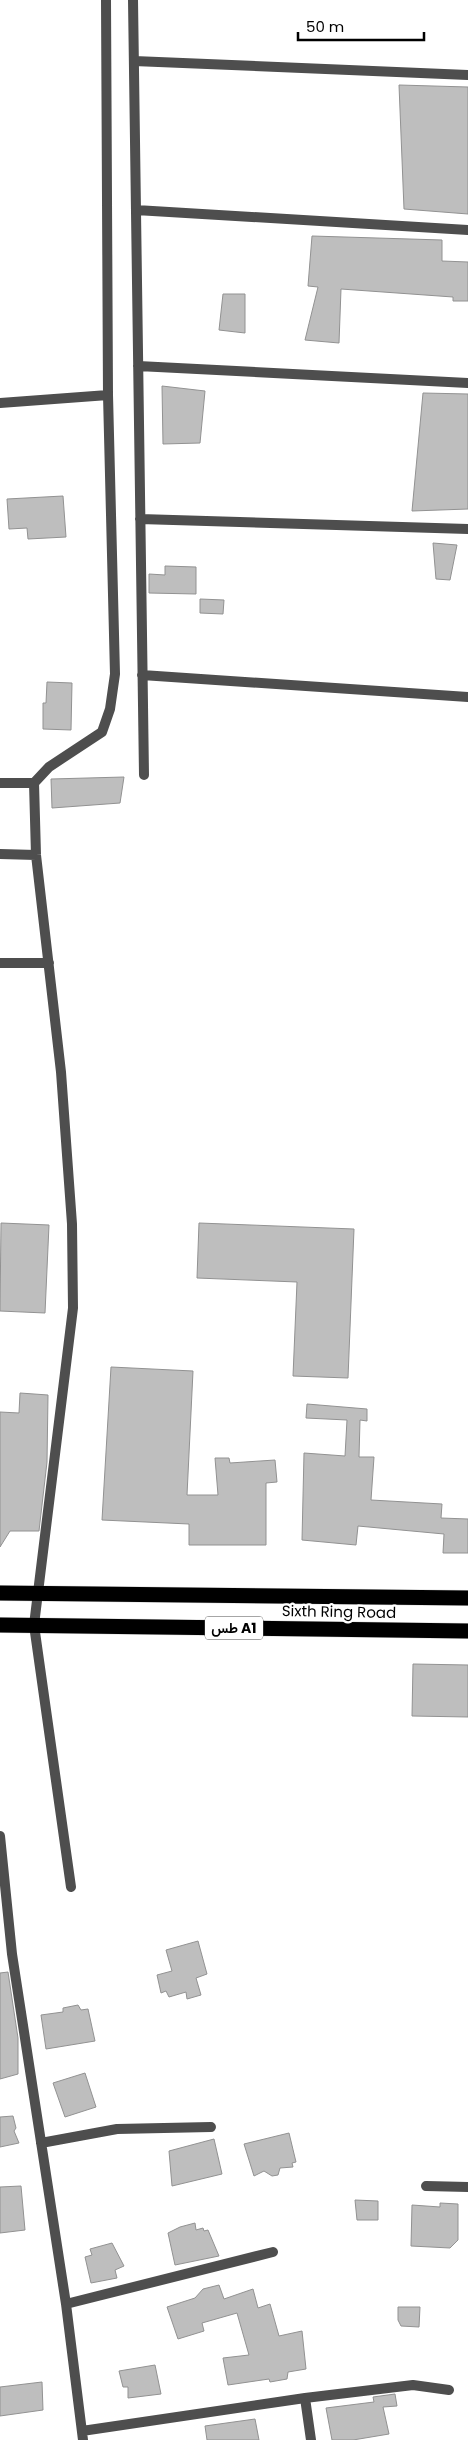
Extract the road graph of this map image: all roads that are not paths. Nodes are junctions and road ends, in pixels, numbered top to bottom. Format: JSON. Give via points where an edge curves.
{"nodes":[{"id":1,"x":106,"y":0,"type":"edge"},
{"id":2,"x":133,"y":0,"type":"edge"},
{"id":3,"x":134,"y":61,"type":"junction"},
{"id":4,"x":468,"y":75,"type":"edge"},
{"id":5,"x":136,"y":210,"type":"junction"},
{"id":6,"x":468,"y":230,"type":"edge"},
{"id":7,"x":138,"y":366,"type":"junction"},
{"id":8,"x":468,"y":383,"type":"edge"},
{"id":9,"x":108,"y":395,"type":"junction"},
{"id":10,"x":0,"y":403,"type":"edge"},
{"id":11,"x":140,"y":519,"type":"junction"},
{"id":12,"x":468,"y":529,"type":"edge"},
{"id":13,"x":142,"y":675,"type":"junction"},
{"id":14,"x":468,"y":697,"type":"edge"},
{"id":15,"x":144,"y":775,"type":"dead end"},
{"id":16,"x":0,"y":783,"type":"edge"},
{"id":17,"x":34,"y":783,"type":"junction"},
{"id":18,"x":0,"y":854,"type":"edge"},
{"id":19,"x":36,"y":856,"type":"junction"},
{"id":20,"x":0,"y":963,"type":"edge"},
{"id":21,"x":49,"y":963,"type":"junction"},
{"id":22,"x":0,"y":1593,"type":"edge"},
{"id":23,"x":38,"y":1593,"type":"junction"},
{"id":24,"x":468,"y":1598,"type":"edge"},
{"id":25,"x":0,"y":1625,"type":"edge"},
{"id":26,"x":34,"y":1625,"type":"junction"},
{"id":27,"x":468,"y":1632,"type":"edge"},
{"id":28,"x":0,"y":1836,"type":"edge"},
{"id":29,"x":2,"y":1876,"type":"edge"},
{"id":30,"x":71,"y":1886,"type":"dead end"},
{"id":31,"x":211,"y":2127,"type":"dead end"},
{"id":32,"x":41,"y":2143,"type":"junction"},
{"id":33,"x":426,"y":2186,"type":"dead end"},
{"id":34,"x":468,"y":2187,"type":"edge"},
{"id":35,"x":273,"y":2252,"type":"dead end"},
{"id":36,"x":66,"y":2304,"type":"junction"},
{"id":37,"x":449,"y":2390,"type":"dead end"},
{"id":38,"x":305,"y":2398,"type":"junction"},
{"id":39,"x":82,"y":2435,"type":"edge"},
{"id":40,"x":312,"y":2440,"type":"edge"}],
"edges":[{"from":1,"to":9,"type":"street"},
{"from":2,"to":3,"type":"street"},
{"from":3,"to":4,"type":"street"},
{"from":3,"to":5,"type":"street"},
{"from":5,"to":6,"type":"street"},
{"from":5,"to":7,"type":"street"},
{"from":7,"to":8,"type":"street"},
{"from":7,"to":11,"type":"street"},
{"from":9,"to":10,"type":"street"},
{"from":9,"to":17,"type":"street","via":[[114,674],[110,709],[102,732],[49,767]]},
{"from":11,"to":12,"type":"street"},
{"from":11,"to":13,"type":"street"},
{"from":13,"to":14,"type":"street"},
{"from":13,"to":15,"type":"street"},
{"from":16,"to":17,"type":"street"},
{"from":17,"to":19,"type":"street"},
{"from":18,"to":19,"type":"street"},
{"from":19,"to":21,"type":"street"},
{"from":20,"to":21,"type":"street"},
{"from":21,"to":23,"type":"street","via":[[72,1214],[73,1308]]},
{"from":22,"to":23,"type":"highway","name":"Sixth Ring Road","number":"طس A1"},
{"from":23,"to":24,"type":"highway","name":"Sixth Ring Road","number":"طس A1"},
{"from":23,"to":26,"type":"street"},
{"from":25,"to":26,"type":"highway","name":"Sixth Ring Road","number":"طس A1"},
{"from":26,"to":27,"type":"highway","name":"Sixth Ring Road","number":"طس A1"},
{"from":26,"to":30,"type":"street"},
{"from":28,"to":29,"type":"street"},
{"from":29,"to":32,"type":"street"},
{"from":31,"to":32,"type":"street","via":[[117,2129]]},
{"from":32,"to":36,"type":"street"},
{"from":33,"to":34,"type":"street"},
{"from":35,"to":36,"type":"street"},
{"from":36,"to":39,"type":"street"},
{"from":37,"to":38,"type":"street","via":[[413,2385]]},
{"from":38,"to":39,"type":"street"},
{"from":38,"to":40,"type":"street"}]}
